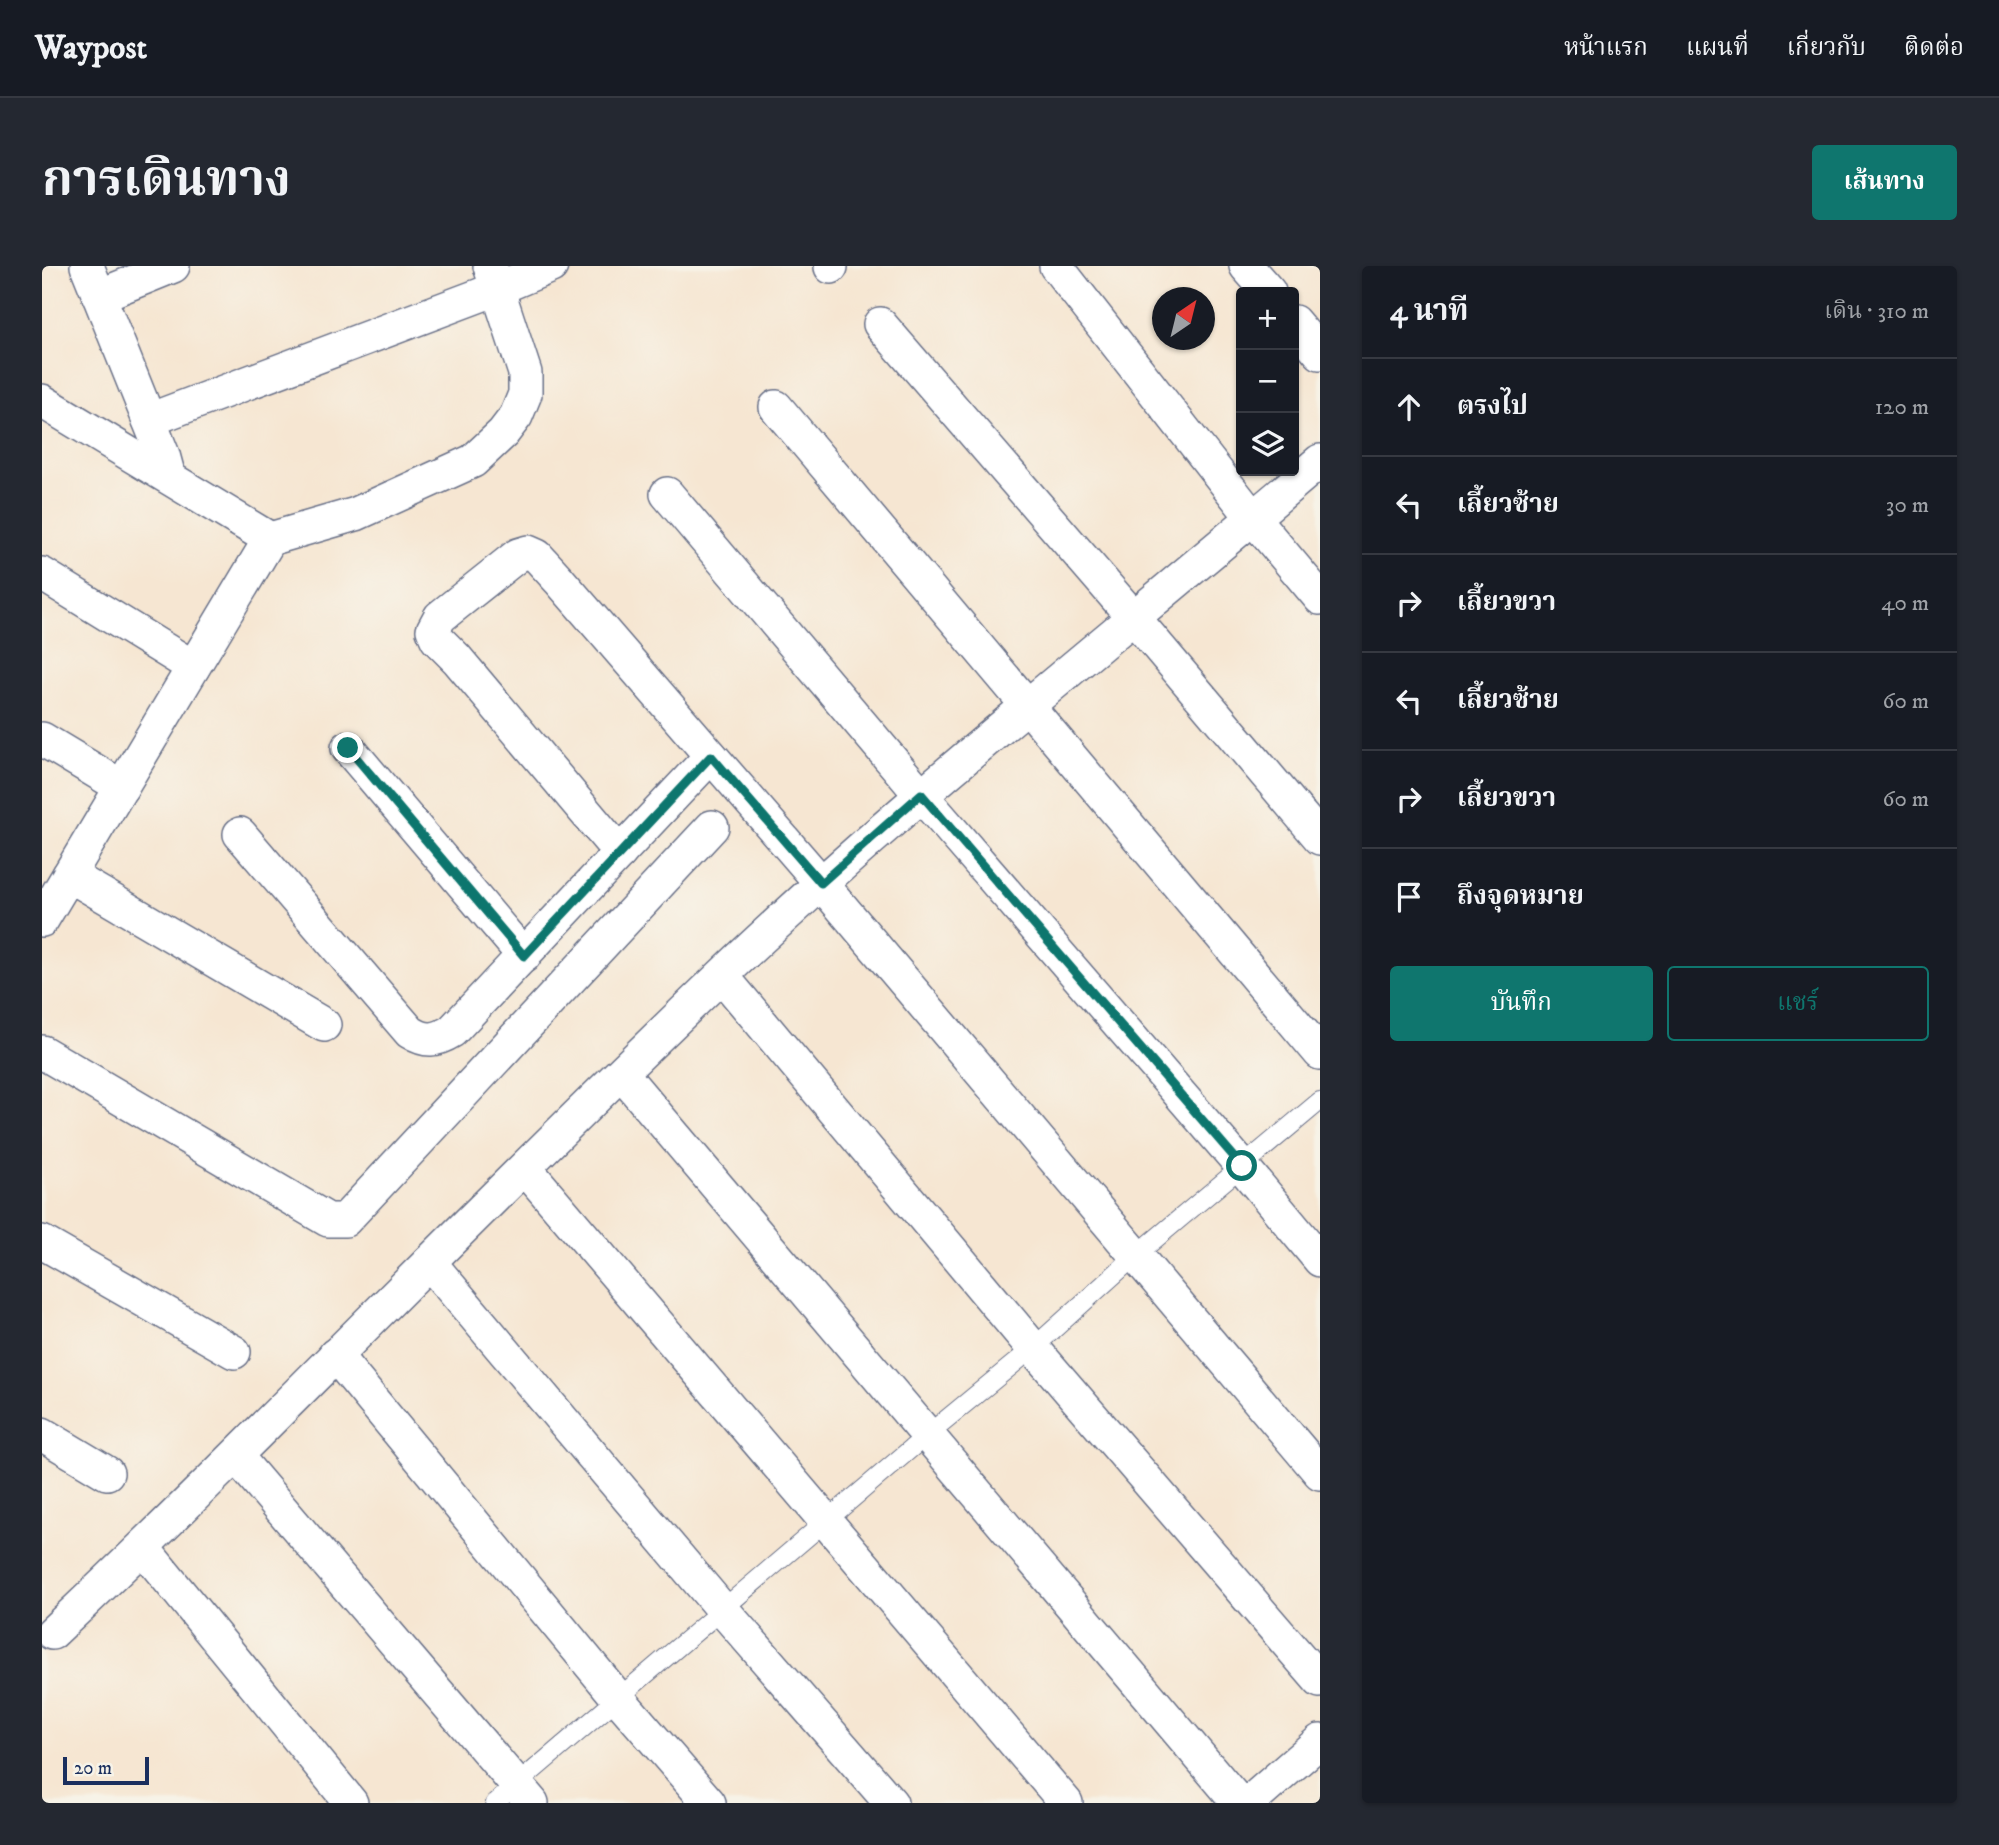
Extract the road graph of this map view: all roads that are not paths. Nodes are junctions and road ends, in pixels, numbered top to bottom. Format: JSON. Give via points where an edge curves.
{"nodes":[{"id":1,"x":65,"y":266,"type":"edge"},
{"id":2,"x":173,"y":266,"type":"edge"},
{"id":3,"x":551,"y":266,"type":"edge"},
{"id":4,"x":1056,"y":266,"type":"edge"},
{"id":5,"x":1247,"y":266,"type":"edge"},
{"id":6,"x":495,"y":277,"type":"edge"},
{"id":7,"x":93,"y":282,"type":"edge"},
{"id":8,"x":1265,"y":287,"type":"edge"},
{"id":9,"x":880,"y":324,"type":"dead end"},
{"id":10,"x":1299,"y":328,"type":"edge"},
{"id":11,"x":1320,"y":353,"type":"edge"},
{"id":12,"x":42,"y":401,"type":"edge"},
{"id":13,"x":776,"y":407,"type":"dead end"},
{"id":14,"x":149,"y":420,"type":"junction"},
{"id":15,"x":1320,"y":461,"type":"edge"},
{"id":16,"x":169,"y":477,"type":"junction"},
{"id":17,"x":667,"y":494,"type":"dead end"},
{"id":18,"x":1253,"y":518,"type":"junction"},
{"id":19,"x":270,"y":539,"type":"junction"},
{"id":20,"x":42,"y":575,"type":"edge"},
{"id":21,"x":1320,"y":598,"type":"edge"},
{"id":22,"x":1134,"y":618,"type":"junction"},
{"id":23,"x":193,"y":667,"type":"junction"},
{"id":24,"x":1028,"y":705,"type":"junction"},
{"id":25,"x":42,"y":739,"type":"edge"},
{"id":26,"x":348,"y":748,"type":"dead end"},
{"id":27,"x":711,"y":756,"type":"junction"},
{"id":28,"x":122,"y":787,"type":"junction"},
{"id":29,"x":921,"y":794,"type":"junction"},
{"id":30,"x":712,"y":827,"type":"dead end"},
{"id":31,"x":240,"y":834,"type":"dead end"},
{"id":32,"x":1320,"y":838,"type":"edge"},
{"id":33,"x":620,"y":853,"type":"junction"},
{"id":34,"x":821,"y":883,"type":"junction"},
{"id":35,"x":51,"y":898,"type":"edge"},
{"id":36,"x":524,"y":956,"type":"junction"},
{"id":37,"x":722,"y":976,"type":"junction"},
{"id":38,"x":324,"y":1025,"type":"dead end"},
{"id":39,"x":42,"y":1052,"type":"edge"},
{"id":40,"x":1320,"y":1053,"type":"edge"},
{"id":41,"x":622,"y":1074,"type":"junction"},
{"id":42,"x":1320,"y":1101,"type":"edge"},
{"id":43,"x":1242,"y":1166,"type":"junction"},
{"id":44,"x":525,"y":1168,"type":"junction"},
{"id":45,"x":42,"y":1242,"type":"edge"},
{"id":46,"x":1135,"y":1256,"type":"junction"},
{"id":47,"x":1320,"y":1260,"type":"edge"},
{"id":48,"x":429,"y":1262,"type":"junction"},
{"id":49,"x":1033,"y":1348,"type":"junction"},
{"id":50,"x":234,"y":1352,"type":"dead end"},
{"id":51,"x":335,"y":1355,"type":"junction"},
{"id":52,"x":42,"y":1434,"type":"edge"},
{"id":53,"x":928,"y":1435,"type":"junction"},
{"id":54,"x":236,"y":1456,"type":"junction"},
{"id":55,"x":107,"y":1473,"type":"dead end"},
{"id":56,"x":1320,"y":1473,"type":"edge"},
{"id":57,"x":825,"y":1522,"type":"junction"},
{"id":58,"x":143,"y":1548,"type":"junction"},
{"id":59,"x":722,"y":1609,"type":"junction"},
{"id":60,"x":52,"y":1633,"type":"dead end"},
{"id":61,"x":1320,"y":1681,"type":"edge"},
{"id":62,"x":618,"y":1698,"type":"junction"},
{"id":63,"x":1320,"y":1741,"type":"edge"},
{"id":64,"x":515,"y":1797,"type":"edge"},
{"id":65,"x":351,"y":1803,"type":"edge"},
{"id":66,"x":709,"y":1803,"type":"edge"},
{"id":67,"x":891,"y":1803,"type":"edge"},
{"id":68,"x":1066,"y":1803,"type":"edge"},
{"id":69,"x":1239,"y":1803,"type":"edge"},
{"id":70,"x":1249,"y":1803,"type":"edge"}],
"edges":[{"from":1,"to":7,"type":"street"},
{"from":2,"to":7,"type":"street"},
{"from":3,"to":6,"type":"street"},
{"from":4,"to":18,"type":"street"},
{"from":5,"to":8,"type":"street"},
{"from":6,"to":14,"type":"street"},
{"from":6,"to":19,"type":"street","via":[[525,373],[525,394],[503,433],[473,461],[356,514]]},
{"from":7,"to":14,"type":"street"},
{"from":9,"to":22,"type":"street"},
{"from":10,"to":11,"type":"street"},
{"from":12,"to":16,"type":"street"},
{"from":13,"to":24,"type":"street"},
{"from":14,"to":16,"type":"street"},
{"from":15,"to":18,"type":"street"},
{"from":16,"to":19,"type":"street"},
{"from":17,"to":29,"type":"street"},
{"from":18,"to":21,"type":"street"},
{"from":18,"to":22,"type":"street"},
{"from":19,"to":23,"type":"street"},
{"from":20,"to":23,"type":"street"},
{"from":22,"to":24,"type":"street"},
{"from":22,"to":32,"type":"street"},
{"from":23,"to":28,"type":"street"},
{"from":24,"to":29,"type":"street"},
{"from":24,"to":40,"type":"street"},
{"from":25,"to":28,"type":"street"},
{"from":26,"to":36,"type":"street"},
{"from":27,"to":33,"type":"street"},
{"from":27,"to":33,"type":"street","via":[[537,556],[528,552],[518,555],[440,617],[433,630],[437,639]]},
{"from":27,"to":34,"type":"street"},
{"from":28,"to":35,"type":"street"},
{"from":29,"to":34,"type":"street"},
{"from":29,"to":43,"type":"street"},
{"from":30,"to":39,"type":"street","via":[[345,1220],[328,1220]]},
{"from":31,"to":36,"type":"street","via":[[410,1032],[423,1040],[452,1031]]},
{"from":33,"to":36,"type":"street"},
{"from":34,"to":37,"type":"street"},
{"from":34,"to":46,"type":"street"},
{"from":35,"to":38,"type":"street"},
{"from":37,"to":41,"type":"street"},
{"from":37,"to":49,"type":"street"},
{"from":41,"to":44,"type":"street"},
{"from":41,"to":53,"type":"street"},
{"from":42,"to":43,"type":"lane"},
{"from":43,"to":46,"type":"lane"},
{"from":43,"to":47,"type":"street"},
{"from":44,"to":48,"type":"street"},
{"from":44,"to":57,"type":"street"},
{"from":45,"to":50,"type":"street"},
{"from":46,"to":49,"type":"lane"},
{"from":46,"to":56,"type":"street"},
{"from":48,"to":51,"type":"street"},
{"from":48,"to":59,"type":"street"},
{"from":49,"to":53,"type":"lane"},
{"from":49,"to":61,"type":"street"},
{"from":51,"to":54,"type":"street"},
{"from":51,"to":62,"type":"street"},
{"from":52,"to":55,"type":"street"},
{"from":53,"to":57,"type":"lane"},
{"from":53,"to":69,"type":"street"},
{"from":54,"to":58,"type":"street"},
{"from":54,"to":64,"type":"street"},
{"from":57,"to":59,"type":"lane"},
{"from":57,"to":68,"type":"street"},
{"from":58,"to":60,"type":"street"},
{"from":58,"to":65,"type":"street"},
{"from":59,"to":62,"type":"lane"},
{"from":59,"to":67,"type":"street"},
{"from":62,"to":64,"type":"lane"},
{"from":62,"to":66,"type":"street"},
{"from":63,"to":70,"type":"street"}]}
